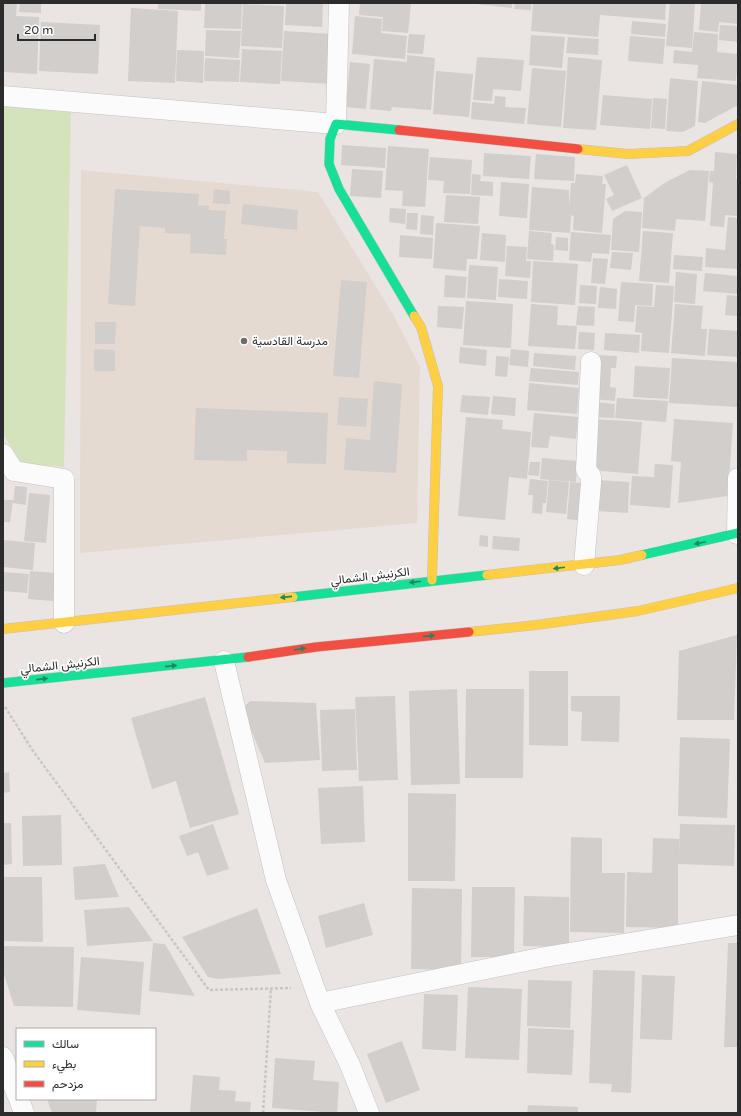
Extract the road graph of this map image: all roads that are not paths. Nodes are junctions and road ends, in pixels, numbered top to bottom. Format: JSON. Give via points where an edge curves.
{"nodes":[{"id":1,"x":338,"y":3,"type":"edge"},
{"id":2,"x":3,"y":96,"type":"edge"},
{"id":3,"x":336,"y":124,"type":"junction"},
{"id":4,"x":738,"y":124,"type":"edge"},
{"id":5,"x":591,"y":362,"type":"dead end"},
{"id":6,"x":3,"y":454,"type":"edge"},
{"id":7,"x":738,"y":478,"type":"edge"},
{"id":8,"x":737,"y":534,"type":"edge"},
{"id":9,"x":584,"y":565,"type":"junction"},
{"id":10,"x":432,"y":580,"type":"junction"},
{"id":11,"x":738,"y":588,"type":"edge"},
{"id":12,"x":64,"y":622,"type":"junction"},
{"id":13,"x":3,"y":629,"type":"edge"},
{"id":14,"x":224,"y":661,"type":"junction"},
{"id":15,"x":3,"y":683,"type":"edge"},
{"id":16,"x":738,"y":925,"type":"edge"},
{"id":17,"x":318,"y":995,"type":"junction"},
{"id":18,"x":3,"y":1057,"type":"edge"},
{"id":19,"x":16,"y":1092,"type":"edge"},
{"id":20,"x":18,"y":1100,"type":"edge"},
{"id":21,"x":24,"y":1113,"type":"edge"},
{"id":22,"x":369,"y":1113,"type":"edge"}],
"edges":[{"from":1,"to":3,"type":"street"},
{"from":2,"to":3,"type":"street"},
{"from":3,"to":4,"type":"main road","via":[[628,154],[688,151]]},
{"from":3,"to":10,"type":"main road","via":[[330,139],[329,164],[339,189],[421,327],[438,386]]},
{"from":5,"to":9,"type":"street","via":[[586,470],[591,476],[591,482]]},
{"from":6,"to":12,"type":"street","via":[[14,471],[64,479]]},
{"from":7,"to":8,"type":"street"},
{"from":8,"to":9,"type":"main road","name":"الكرنيش الشمالي","one_way":true,"via":[[620,560]]},
{"from":9,"to":10,"type":"main road","name":"الكرنيش الشمالي","one_way":true},
{"from":10,"to":12,"type":"main road","name":"الكرنيش الشمالي","one_way":true},
{"from":14,"to":11,"type":"main road","name":"الكرنيش الشمالي","one_way":true,"via":[[316,647],[536,626],[638,611]]},
{"from":12,"to":13,"type":"main road","name":"الكرنيش الشمالي"},
{"from":15,"to":14,"type":"main road","name":"الكرنيش الشمالي","one_way":true},
{"from":14,"to":17,"type":"street","via":[[276,880]]},
{"from":16,"to":17,"type":"street"},
{"from":17,"to":22,"type":"street"},
{"from":18,"to":19,"type":"street"},
{"from":20,"to":21,"type":"street"}]}
